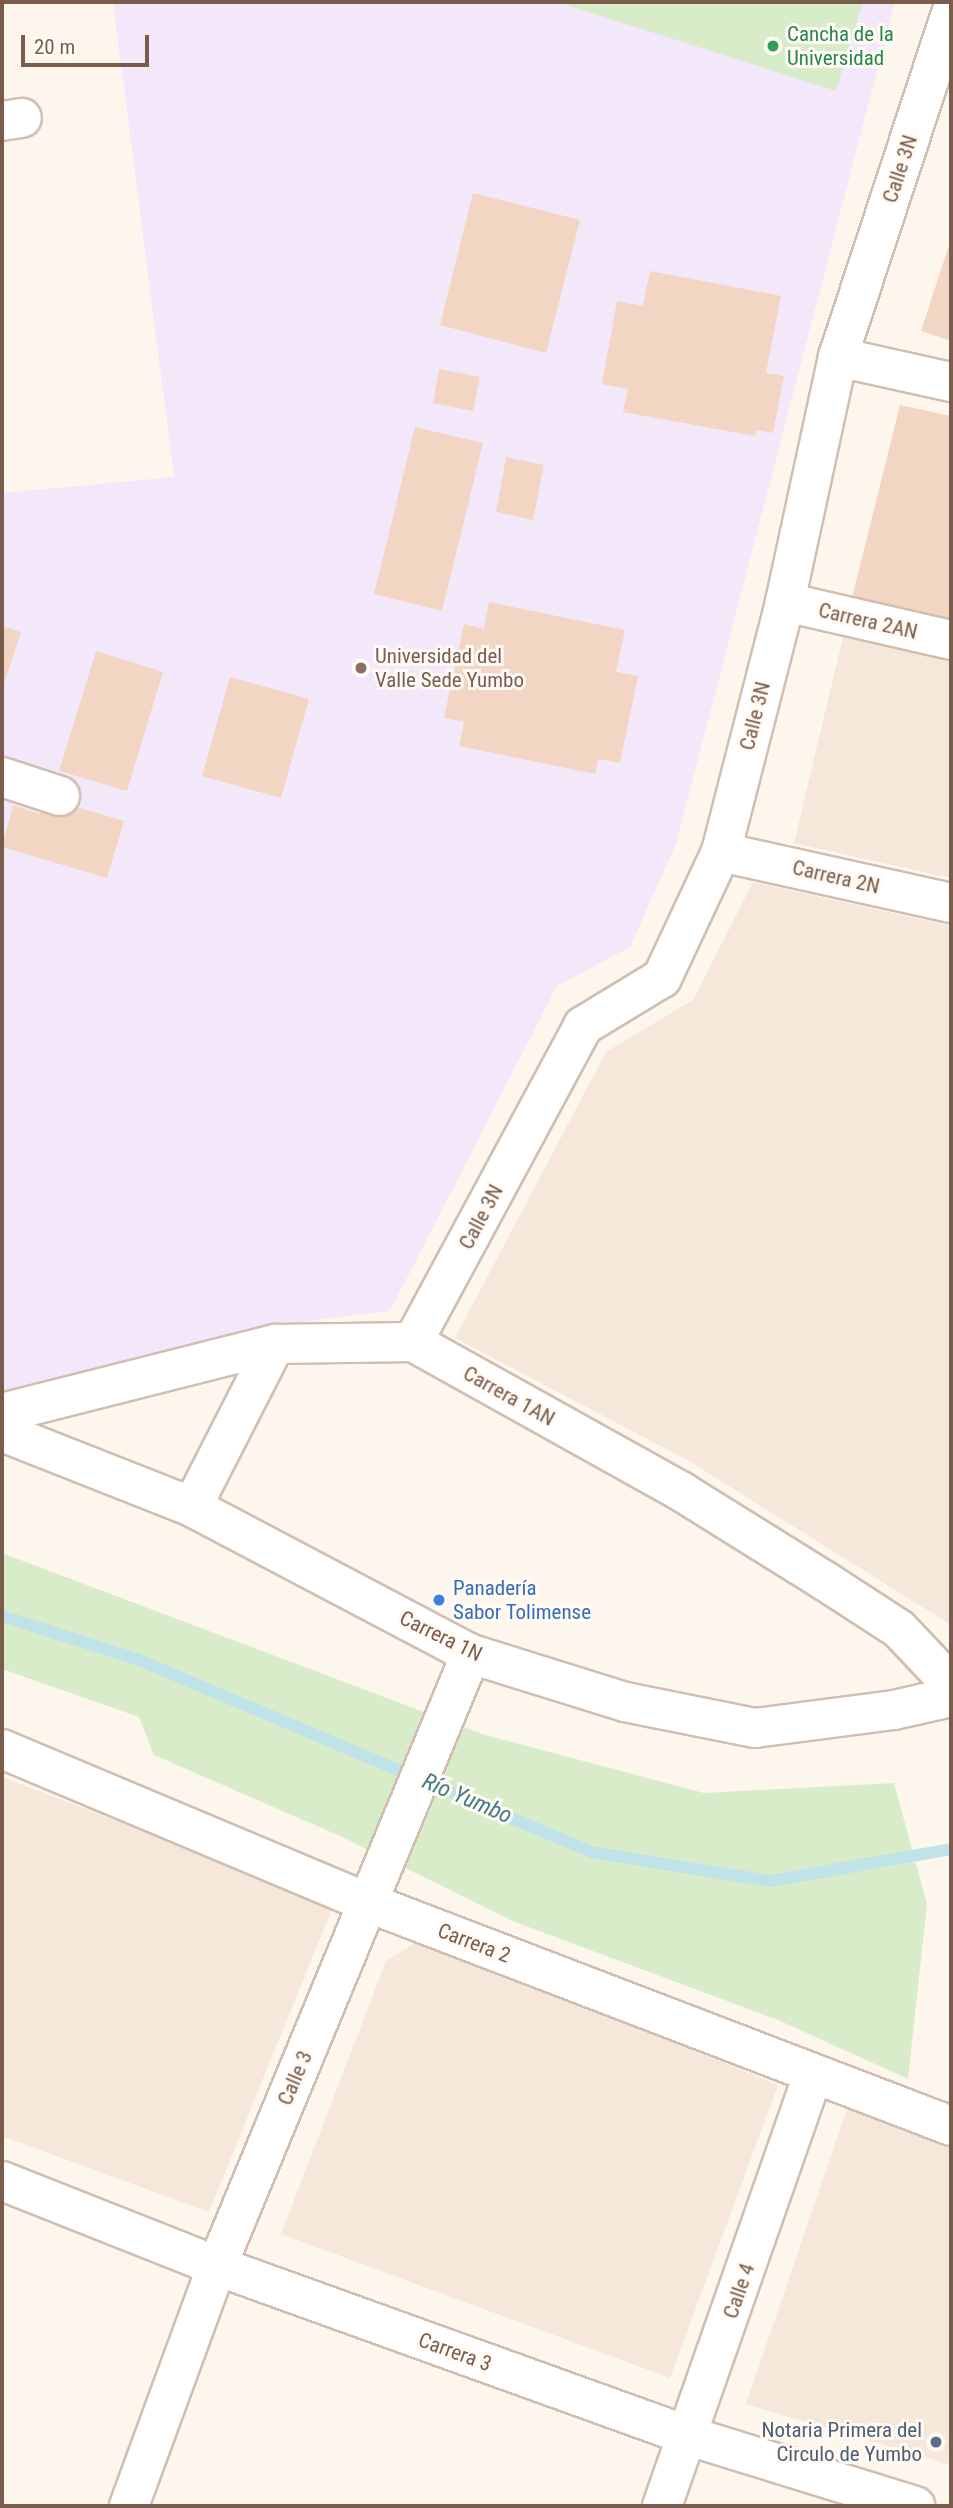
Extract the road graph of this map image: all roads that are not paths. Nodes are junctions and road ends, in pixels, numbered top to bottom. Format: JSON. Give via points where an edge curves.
{"nodes":[{"id":1,"x":951,"y":13,"type":"edge"},
{"id":2,"x":838,"y":357,"type":"junction"},
{"id":3,"x":951,"y":382,"type":"edge"},
{"id":4,"x":785,"y":602,"type":"junction"},
{"id":5,"x":951,"y":640,"type":"edge"},
{"id":6,"x":2,"y":778,"type":"edge"},
{"id":7,"x":60,"y":796,"type":"dead end"},
{"id":8,"x":721,"y":852,"type":"junction"},
{"id":9,"x":951,"y":903,"type":"edge"},
{"id":10,"x":413,"y":1342,"type":"junction"},
{"id":11,"x":275,"y":1344,"type":"junction"},
{"id":12,"x":2,"y":1413,"type":"edge"},
{"id":13,"x":2,"y":1432,"type":"edge"},
{"id":14,"x":192,"y":1507,"type":"junction"},
{"id":15,"x":467,"y":1664,"type":"junction"},
{"id":16,"x":951,"y":1684,"type":"edge"},
{"id":17,"x":951,"y":1697,"type":"edge"},
{"id":18,"x":2,"y":1749,"type":"edge"},
{"id":19,"x":369,"y":1903,"type":"junction"},
{"id":20,"x":813,"y":2076,"type":"junction"},
{"id":21,"x":951,"y":2126,"type":"edge"},
{"id":22,"x":2,"y":2181,"type":"edge"},
{"id":23,"x":217,"y":2266,"type":"junction"},
{"id":24,"x":689,"y":2435,"type":"junction"},
{"id":25,"x":129,"y":2506,"type":"edge"},
{"id":26,"x":662,"y":2506,"type":"edge"},
{"id":27,"x":915,"y":2506,"type":"edge"}],
"edges":[{"from":1,"to":2,"type":"street","name":"Calle 3N"},
{"from":2,"to":3,"type":"street"},
{"from":2,"to":4,"type":"street","name":"Calle 3N"},
{"from":4,"to":5,"type":"street","name":"Carrera 2AN"},
{"from":4,"to":8,"type":"street","name":"Calle 3N"},
{"from":6,"to":7,"type":"street"},
{"from":8,"to":9,"type":"street","name":"Carrera 2N"},
{"from":8,"to":10,"type":"street","name":"Calle 3N","via":[[662,978],[583,1027]]},
{"from":10,"to":11,"type":"street","name":"Carrera 1AN"},
{"from":10,"to":16,"type":"street","name":"Carrera 1AN","via":[[682,1492],[825,1581],[899,1629]]},
{"from":11,"to":12,"type":"street","name":"Carrera 1AN"},
{"from":11,"to":14,"type":"street"},
{"from":13,"to":14,"type":"street","name":"Carrera 1N"},
{"from":14,"to":15,"type":"street","name":"Carrera 1N"},
{"from":15,"to":17,"type":"street","name":"Carrera 1N","via":[[755,1728],[894,1710]]},
{"from":15,"to":19,"type":"street","name":"Calle 3"},
{"from":18,"to":19,"type":"street","name":"Carrera 2"},
{"from":19,"to":20,"type":"street","name":"Carrera 2"},
{"from":19,"to":23,"type":"street","name":"Calle 3"},
{"from":20,"to":21,"type":"street","name":"Carrera 2"},
{"from":20,"to":24,"type":"street","name":"Calle 4"},
{"from":22,"to":23,"type":"street","name":"Carrera 3"},
{"from":23,"to":24,"type":"street","name":"Carrera 3"},
{"from":23,"to":25,"type":"street","name":"Calle 3"},
{"from":24,"to":26,"type":"street","name":"Calle 4"},
{"from":24,"to":27,"type":"street","name":"Carrera 3"}]}
